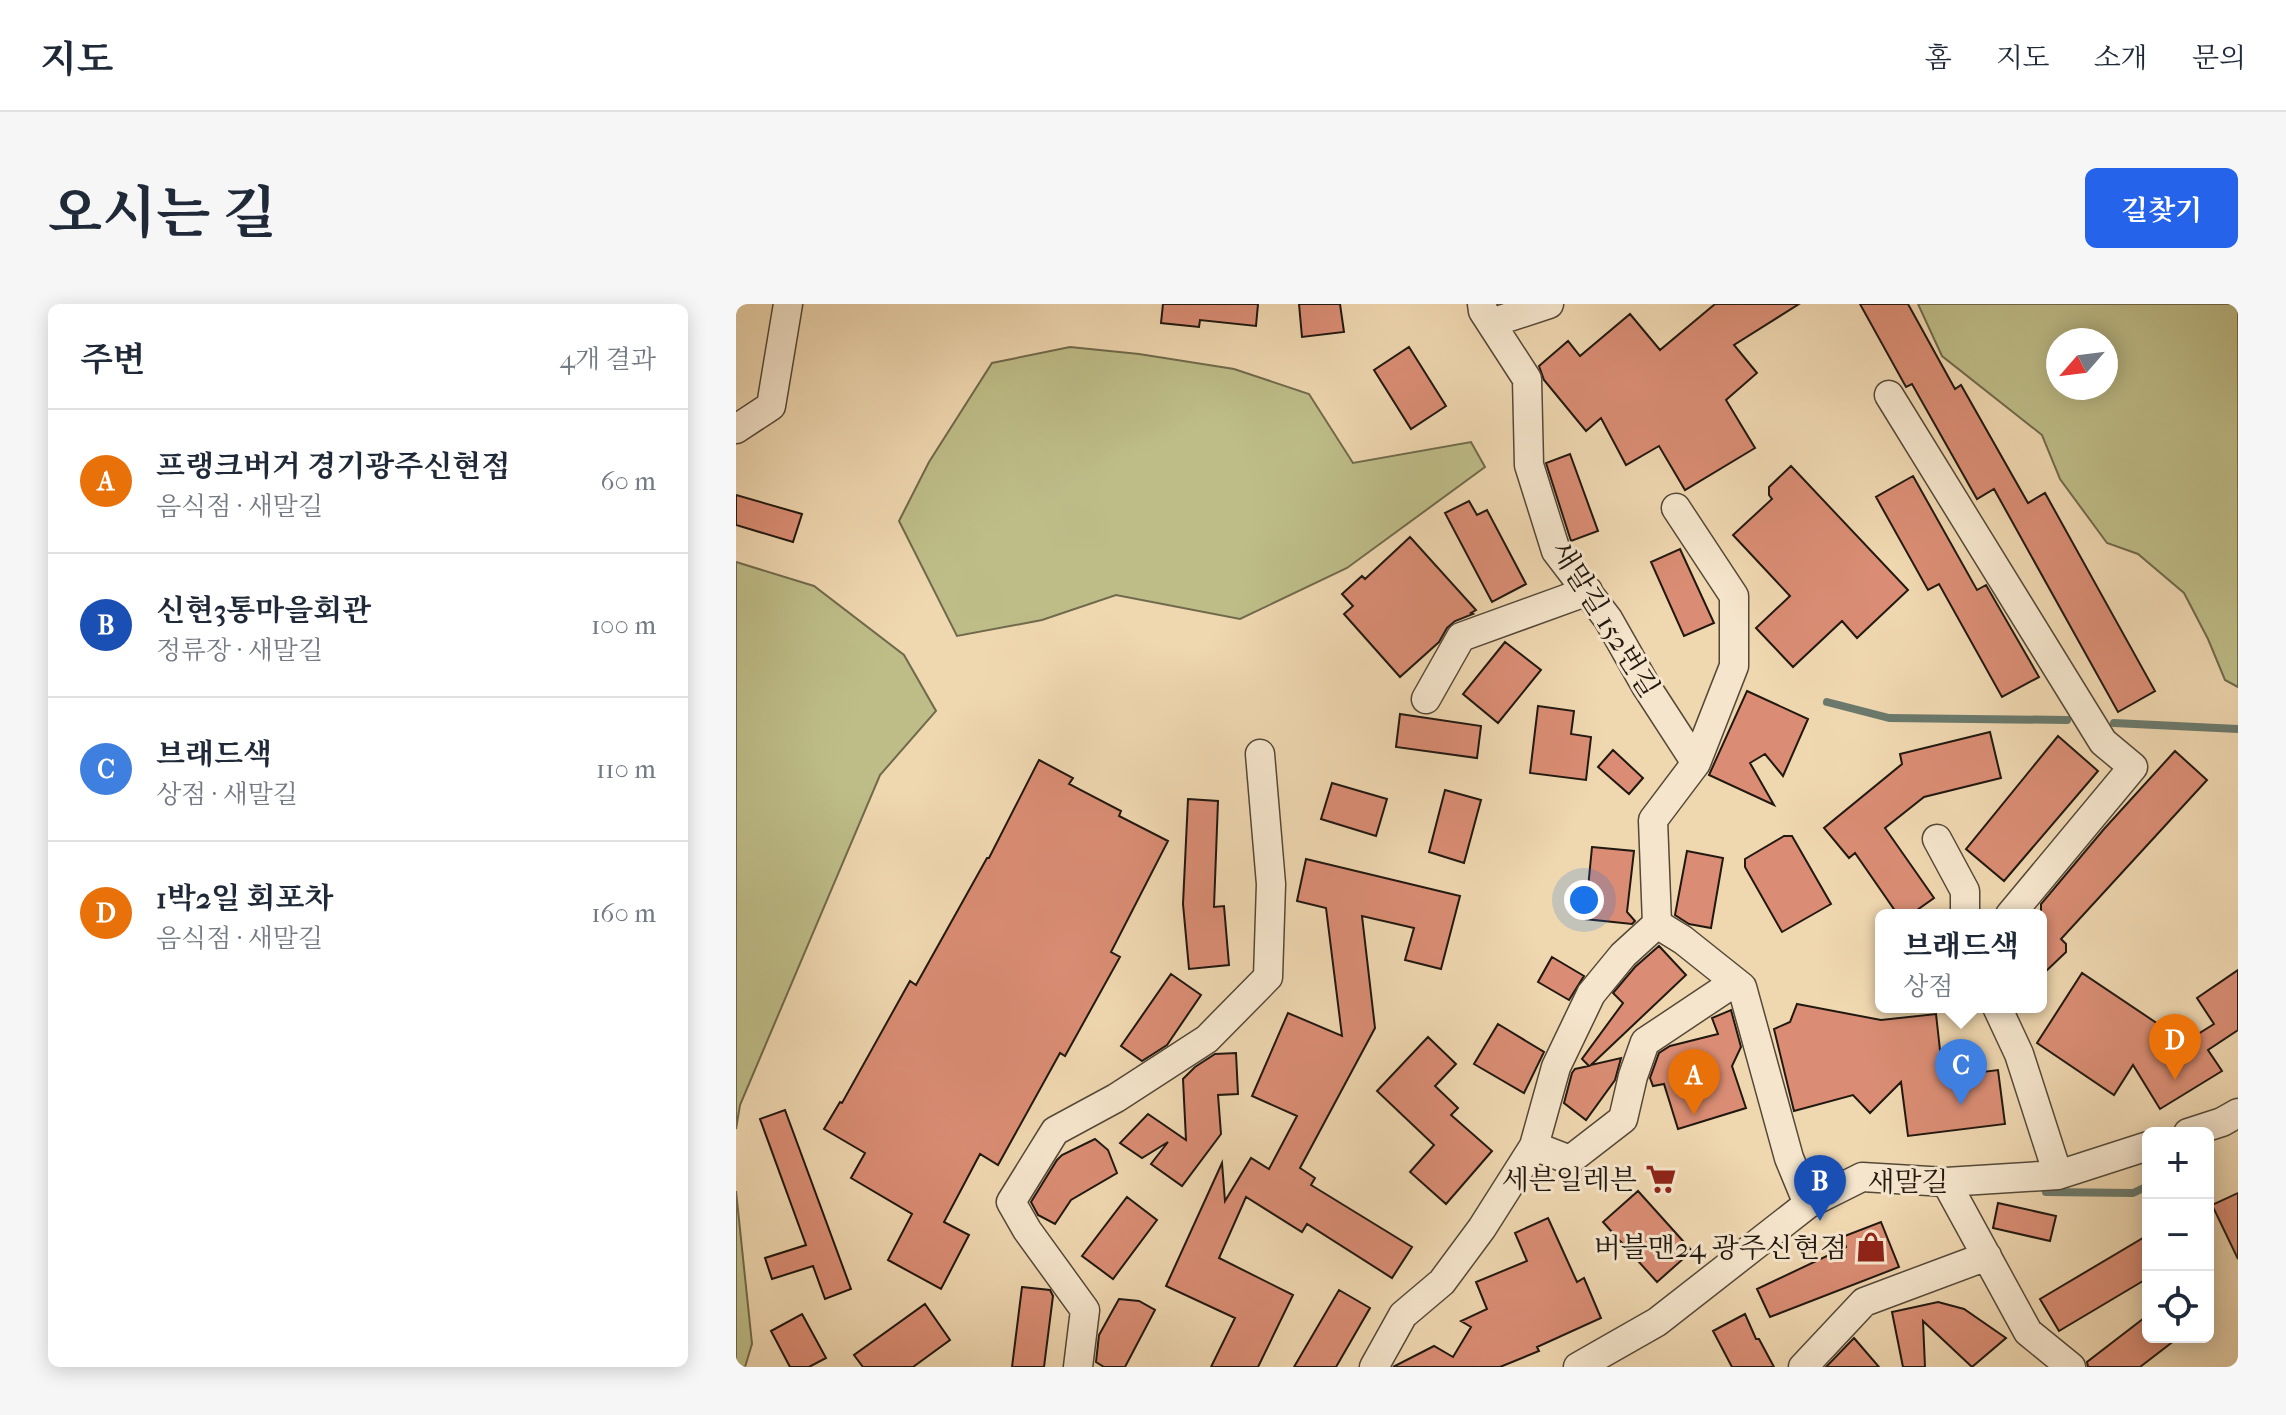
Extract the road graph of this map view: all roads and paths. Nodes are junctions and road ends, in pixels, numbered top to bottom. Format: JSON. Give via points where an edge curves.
{"nodes":[{"id":1,"x":788,"y":304,"type":"edge"},
{"id":2,"x":1549,"y":304,"type":"edge"},
{"id":3,"x":1486,"y":313,"type":"edge"},
{"id":4,"x":1889,"y":395,"type":"dead end"},
{"id":5,"x":736,"y":429,"type":"edge"},
{"id":6,"x":1676,"y":508,"type":"dead end"},
{"id":7,"x":1588,"y":591,"type":"junction"},
{"id":8,"x":1426,"y":699,"type":"dead end"},
{"id":9,"x":1260,"y":754,"type":"dead end"},
{"id":10,"x":1696,"y":763,"type":"junction"},
{"id":11,"x":1937,"y":839,"type":"dead end"},
{"id":12,"x":1965,"y":909,"type":"edge"},
{"id":13,"x":2015,"y":909,"type":"edge"},
{"id":14,"x":1657,"y":924,"type":"junction"},
{"id":15,"x":1735,"y":982,"type":"junction"},
{"id":16,"x":2000,"y":1013,"type":"edge"},
{"id":17,"x":2238,"y":1113,"type":"edge"},
{"id":18,"x":2207,"y":1127,"type":"edge"},
{"id":19,"x":1534,"y":1146,"type":"junction"},
{"id":20,"x":2142,"y":1148,"type":"edge"},
{"id":21,"x":2058,"y":1175,"type":"junction"},
{"id":22,"x":1946,"y":1182,"type":"junction"},
{"id":23,"x":1808,"y":1204,"type":"junction"},
{"id":24,"x":1987,"y":1256,"type":"junction"},
{"id":25,"x":1078,"y":1367,"type":"edge"},
{"id":26,"x":1374,"y":1367,"type":"edge"},
{"id":27,"x":1578,"y":1367,"type":"edge"},
{"id":28,"x":1803,"y":1367,"type":"edge"},
{"id":29,"x":2071,"y":1367,"type":"edge"}],
"edges":[{"from":1,"to":5,"type":"street","via":[[771,406]]},
{"from":2,"to":3,"type":"street"},
{"from":3,"to":7,"type":"street","name":"새말길 152번길","via":[[1527,379],[1529,465],[1556,551]]},
{"from":4,"to":13,"type":"street","via":[[2103,742],[2133,767]]},
{"from":6,"to":10,"type":"street","via":[[1734,596],[1734,666]]},
{"from":7,"to":8,"type":"street","via":[[1461,637]]},
{"from":7,"to":10,"type":"street","name":"새말길 152번길"},
{"from":9,"to":25,"type":"street","via":[[1271,884],[1268,977],[1207,1039],[1055,1131],[1011,1202],[1085,1310]]},
{"from":10,"to":14,"type":"street","via":[[1653,820]]},
{"from":11,"to":12,"type":"street","via":[[1965,891]]},
{"from":14,"to":15,"type":"street"},
{"from":14,"to":19,"type":"street","via":[[1591,994],[1556,1067]]},
{"from":15,"to":19,"type":"street","via":[[1645,1042],[1623,1119],[1570,1160]]},
{"from":15,"to":23,"type":"street","via":[[1742,987],[1789,1158]]},
{"from":16,"to":21,"type":"street","via":[[2019,1054]]},
{"from":17,"to":18,"type":"street"},
{"from":19,"to":26,"type":"street","via":[[1442,1282],[1403,1315]]},
{"from":20,"to":21,"type":"street","name":"새말길"},
{"from":21,"to":22,"type":"street","name":"새말길"},
{"from":22,"to":23,"type":"street","name":"새말길","via":[[1862,1177]]},
{"from":22,"to":24,"type":"street"},
{"from":23,"to":27,"type":"street","name":"새말길","via":[[1657,1322]]},
{"from":24,"to":28,"type":"street","via":[[1864,1302]]},
{"from":24,"to":29,"type":"street","via":[[2028,1332]]}]}
